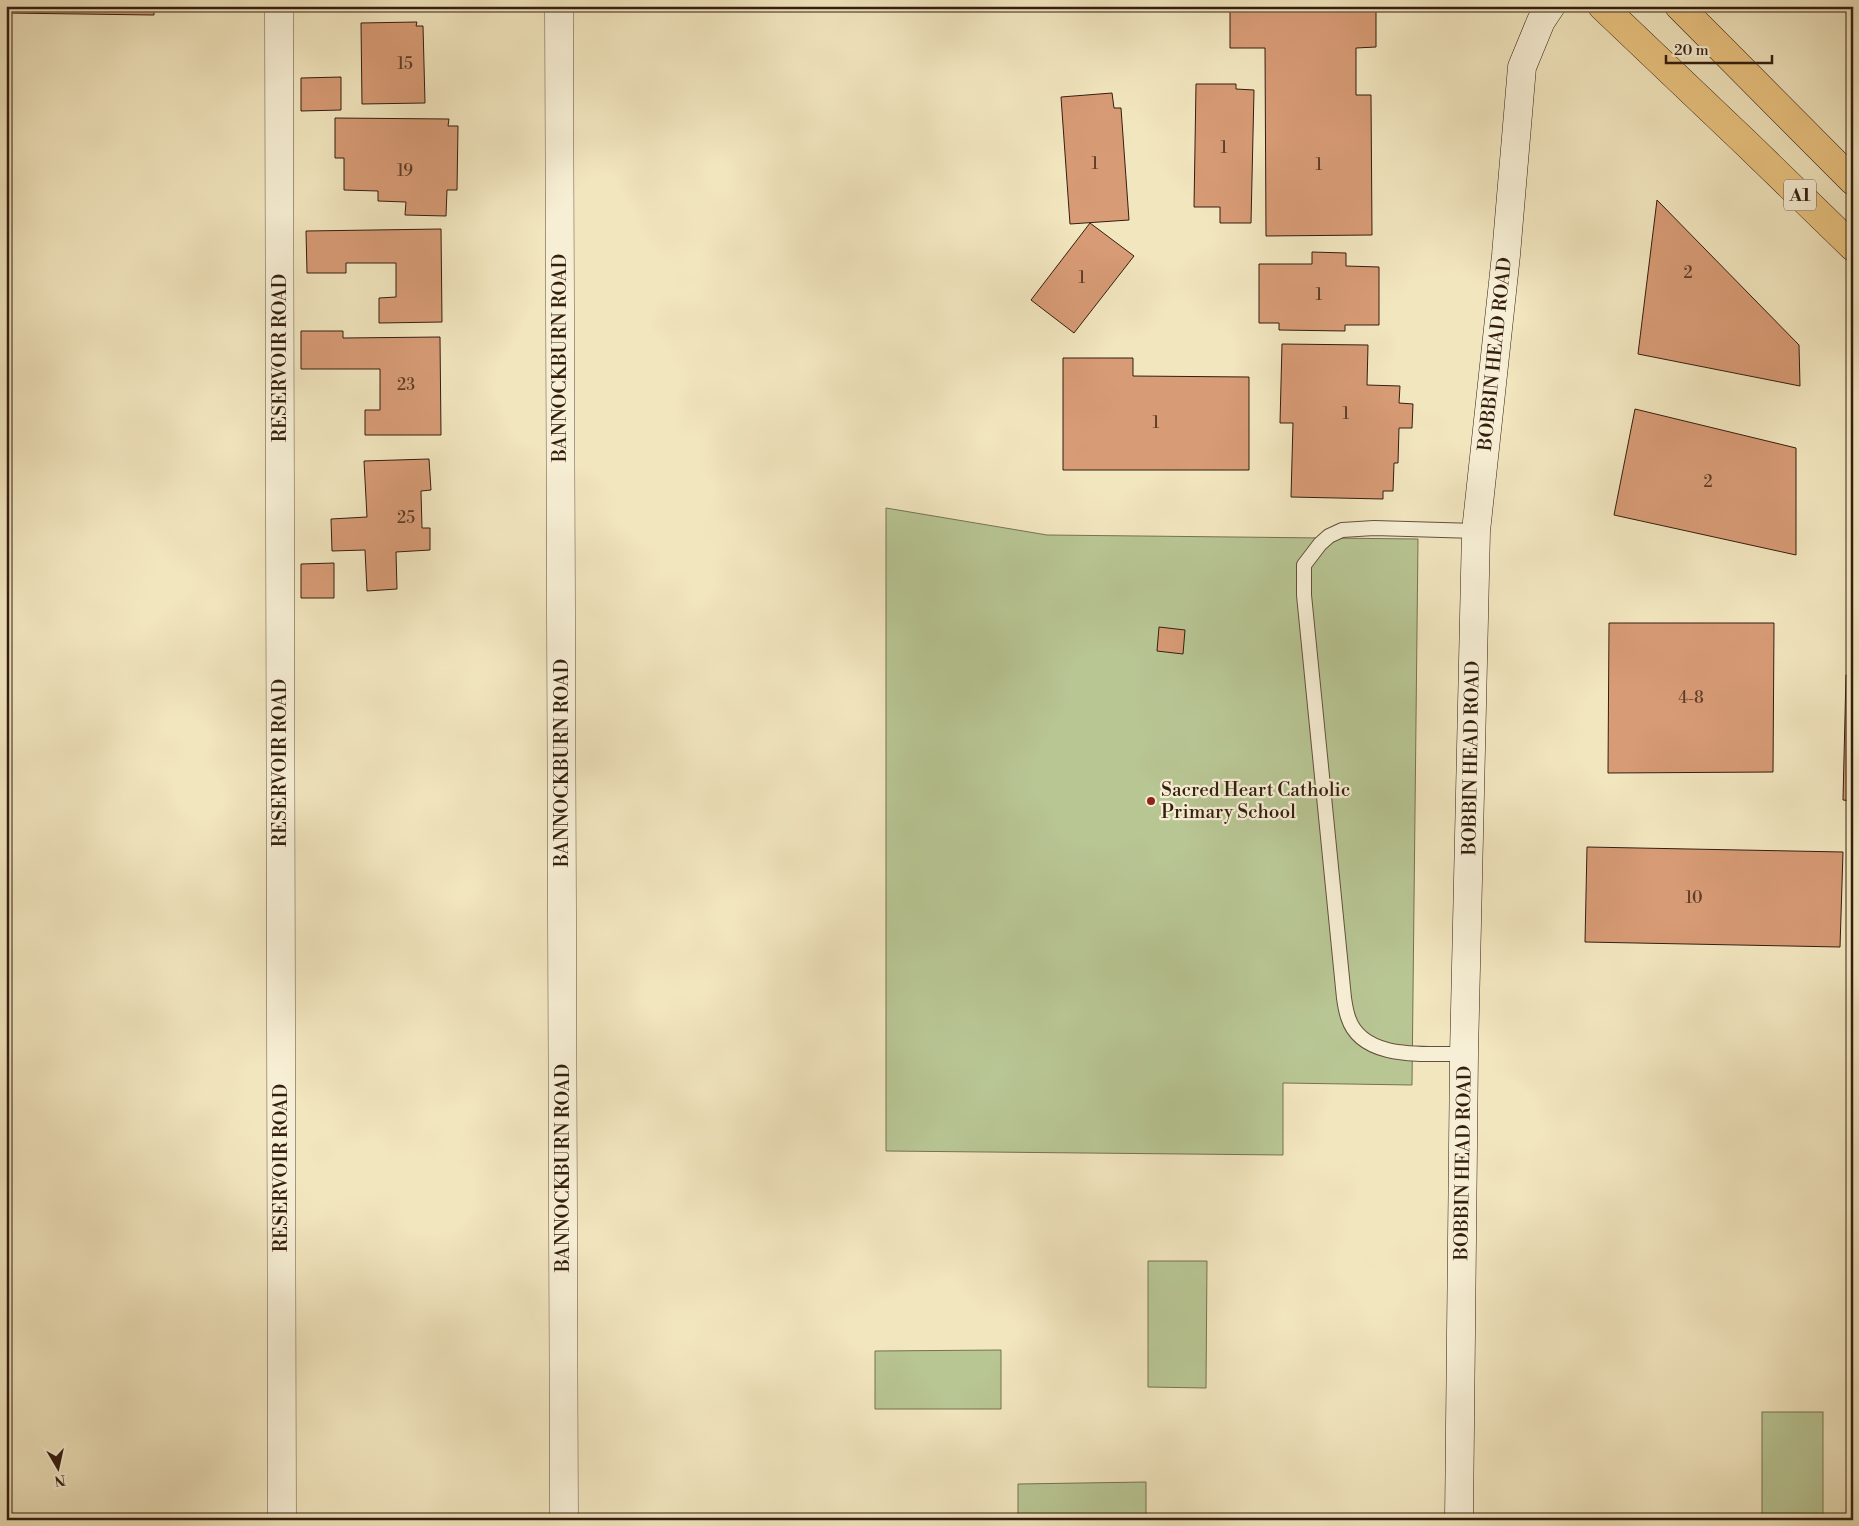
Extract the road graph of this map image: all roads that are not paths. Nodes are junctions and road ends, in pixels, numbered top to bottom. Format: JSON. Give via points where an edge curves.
{"nodes":[{"id":1,"x":279,"y":6,"type":"edge"},
{"id":2,"x":559,"y":6,"type":"edge"},
{"id":3,"x":1551,"y":6,"type":"edge"},
{"id":4,"x":1602,"y":6,"type":"edge"},
{"id":5,"x":1679,"y":6,"type":"edge"},
{"id":6,"x":1853,"y":181,"type":"edge"},
{"id":7,"x":1853,"y":247,"type":"edge"},
{"id":8,"x":1476,"y":531,"type":"junction"},
{"id":9,"x":1464,"y":1054,"type":"junction"},
{"id":10,"x":282,"y":1520,"type":"edge"},
{"id":11,"x":564,"y":1520,"type":"edge"},
{"id":12,"x":1459,"y":1520,"type":"edge"}],
"edges":[{"from":1,"to":10,"type":"street","name":"RESERVOIR ROAD"},
{"from":2,"to":11,"type":"street","name":"BANNOCKBURN ROAD"},
{"from":3,"to":8,"type":"street","name":"BOBBIN HEAD ROAD","via":[[1541,21],[1522,67],[1506,255]]},
{"from":4,"to":7,"type":"highway","number":"A1"},
{"from":5,"to":6,"type":"highway","number":"A1"},
{"from":8,"to":9,"type":"street","name":"BOBBIN HEAD ROAD"},
{"from":8,"to":9,"type":"lane","via":[[1342,530],[1320,544],[1304,565],[1306,615],[1348,1019],[1358,1036],[1394,1053]]},
{"from":9,"to":12,"type":"street","name":"BOBBIN HEAD ROAD"}]}
